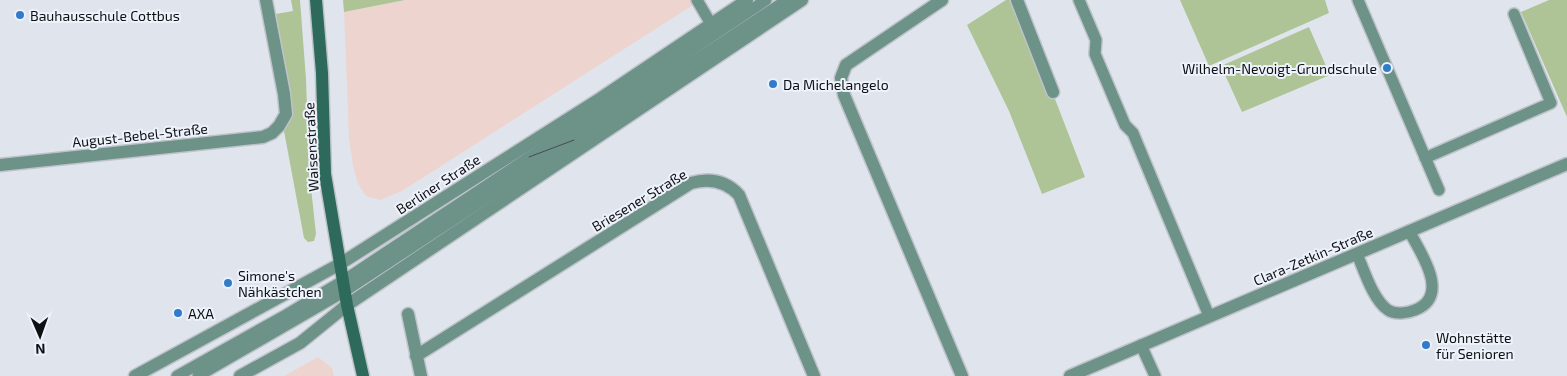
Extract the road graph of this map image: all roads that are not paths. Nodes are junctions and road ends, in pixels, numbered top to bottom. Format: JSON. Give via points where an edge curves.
{"nodes":[{"id":1,"x":266,"y":0,"type":"edge"},
{"id":2,"x":316,"y":0,"type":"edge"},
{"id":3,"x":697,"y":0,"type":"edge"},
{"id":4,"x":747,"y":0,"type":"edge"},
{"id":5,"x":766,"y":0,"type":"edge"},
{"id":6,"x":786,"y":0,"type":"edge"},
{"id":7,"x":802,"y":0,"type":"edge"},
{"id":8,"x":942,"y":0,"type":"edge"},
{"id":9,"x":1018,"y":0,"type":"edge"},
{"id":10,"x":1079,"y":0,"type":"edge"},
{"id":11,"x":1358,"y":0,"type":"edge"},
{"id":12,"x":1514,"y":14,"type":"dead end"},
{"id":13,"x":711,"y":24,"type":"junction"},
{"id":14,"x":1053,"y":92,"type":"dead end"},
{"id":15,"x":279,"y":126,"type":"joint"},
{"id":16,"x":1425,"y":158,"type":"junction"},
{"id":17,"x":1567,"y":164,"type":"edge"},
{"id":18,"x":0,"y":165,"type":"edge"},
{"id":19,"x":1439,"y":190,"type":"dead end"},
{"id":20,"x":1410,"y":231,"type":"junction"},
{"id":21,"x":1357,"y":254,"type":"junction"},
{"id":22,"x":340,"y":264,"type":"junction"},
{"id":23,"x":344,"y":286,"type":"junction"},
{"id":24,"x":347,"y":305,"type":"junction"},
{"id":25,"x":408,"y":314,"type":"dead end"},
{"id":26,"x":1209,"y":316,"type":"junction"},
{"id":27,"x":1142,"y":345,"type":"junction"},
{"id":28,"x":416,"y":356,"type":"junction"},
{"id":29,"x":135,"y":376,"type":"edge"},
{"id":30,"x":177,"y":376,"type":"edge"},
{"id":31,"x":198,"y":376,"type":"edge"},
{"id":32,"x":240,"y":376,"type":"edge"},
{"id":33,"x":363,"y":376,"type":"edge"},
{"id":34,"x":421,"y":376,"type":"edge"},
{"id":35,"x":814,"y":376,"type":"edge"},
{"id":36,"x":962,"y":376,"type":"edge"},
{"id":37,"x":1070,"y":376,"type":"edge"},
{"id":38,"x":1155,"y":376,"type":"edge"}],
"edges":[{"from":1,"to":15,"type":"street","name":"Waisenstraße","via":[[284,94],[286,114]]},
{"from":2,"to":22,"type":"main road","name":"Waisenstraße","via":[[325,174]]},
{"from":3,"to":13,"type":"lane"},
{"from":4,"to":13,"type":"street","name":"Berliner Straße"},
{"from":5,"to":23,"type":"lane"},
{"from":6,"to":23,"type":"lane"},
{"from":7,"to":24,"type":"street"},
{"from":8,"to":36,"type":"street","via":[[846,65],[841,78],[844,96]]},
{"from":9,"to":14,"type":"street"},
{"from":10,"to":26,"type":"lane","via":[[1096,40],[1095,54],[1125,125],[1133,133]]},
{"from":11,"to":16,"type":"lane"},
{"from":12,"to":16,"type":"lane","via":[[1550,103]]},
{"from":13,"to":22,"type":"street","name":"Berliner Straße"},
{"from":15,"to":18,"type":"street","name":"August-Bebel-Straße","via":[[263,137]]},
{"from":16,"to":19,"type":"lane"},
{"from":17,"to":20,"type":"street","name":"Clara-Zetkin-Straße"},
{"from":20,"to":21,"type":"street","name":"Clara-Zetkin-Straße"},
{"from":20,"to":21,"type":"lane","via":[[1432,276],[1432,295],[1415,310],[1390,312],[1377,299]]},
{"from":21,"to":26,"type":"street","name":"Clara-Zetkin-Straße"},
{"from":22,"to":23,"type":"main road","name":"Waisenstraße"},
{"from":22,"to":29,"type":"street","name":"Berliner Straße"},
{"from":23,"to":24,"type":"main road","name":"Waisenstraße"},
{"from":23,"to":30,"type":"lane"},
{"from":23,"to":31,"type":"lane"},
{"from":24,"to":32,"type":"street","via":[[300,343]]},
{"from":24,"to":33,"type":"main road","name":"Waisenstraße"},
{"from":25,"to":28,"type":"street"},
{"from":26,"to":27,"type":"street","name":"Clara-Zetkin-Straße"},
{"from":27,"to":37,"type":"street","name":"Clara-Zetkin-Straße"},
{"from":27,"to":38,"type":"lane"},
{"from":28,"to":34,"type":"street"},
{"from":28,"to":35,"type":"street","name":"Briesener Straße","via":[[691,183],[701,180],[724,183],[739,195]]}]}
